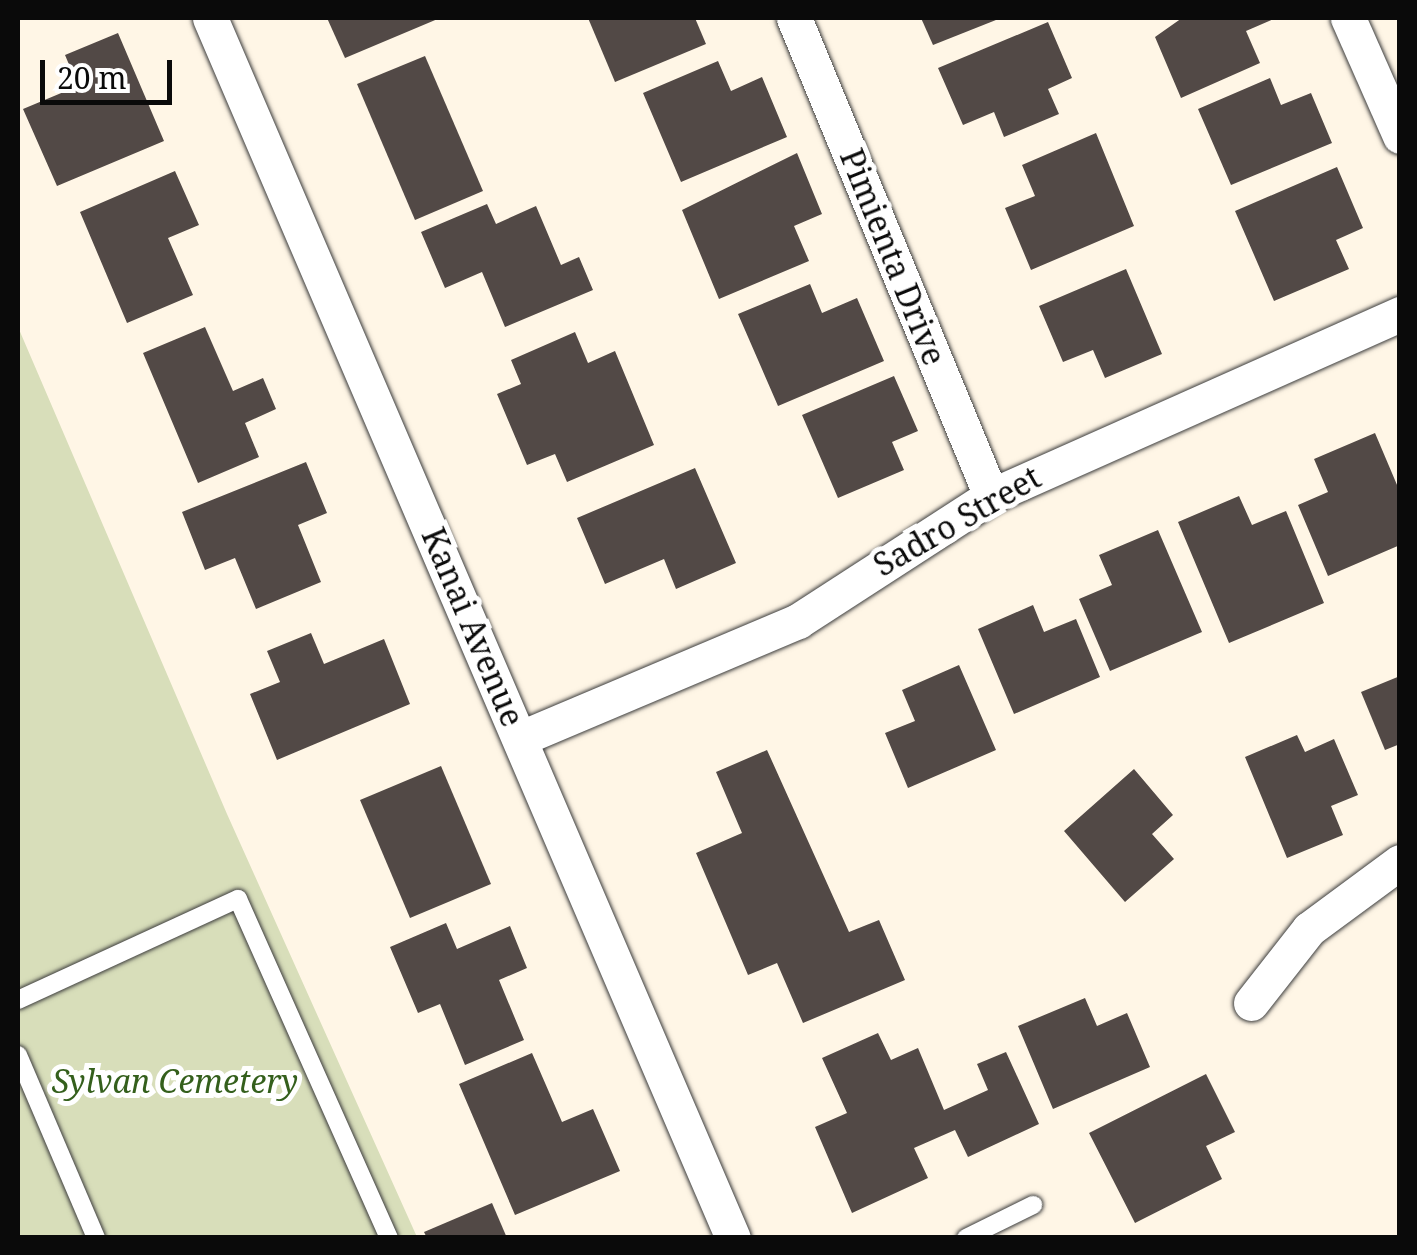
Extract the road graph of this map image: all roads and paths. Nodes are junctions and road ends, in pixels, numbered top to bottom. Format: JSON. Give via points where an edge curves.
{"nodes":[{"id":1,"x":210,"y":18,"type":"edge"},
{"id":2,"x":794,"y":18,"type":"edge"},
{"id":3,"x":1348,"y":18,"type":"edge"},
{"id":4,"x":1400,"y":136,"type":"edge"},
{"id":5,"x":1400,"y":314,"type":"edge"},
{"id":6,"x":991,"y":496,"type":"junction"},
{"id":7,"x":521,"y":738,"type":"junction"},
{"id":8,"x":1400,"y":862,"type":"edge"},
{"id":9,"x":18,"y":1000,"type":"edge"},
{"id":10,"x":1252,"y":1003,"type":"dead end"},
{"id":11,"x":18,"y":1056,"type":"edge"},
{"id":12,"x":1033,"y":1205,"type":"dead end"},
{"id":13,"x":96,"y":1238,"type":"edge"},
{"id":14,"x":389,"y":1238,"type":"edge"},
{"id":15,"x":734,"y":1238,"type":"edge"},
{"id":16,"x":966,"y":1238,"type":"edge"}],
"edges":[{"from":1,"to":7,"type":"street","name":"Kanai Avenue"},
{"from":2,"to":6,"type":"street","name":"Pimienta Drive"},
{"from":3,"to":4,"type":"street"},
{"from":5,"to":6,"type":"street","name":"Sadro Street"},
{"from":6,"to":7,"type":"street","name":"Sadro Street","via":[[798,621]]},
{"from":7,"to":15,"type":"street","name":"Kanai Avenue"},
{"from":8,"to":10,"type":"street","via":[[1308,929]]},
{"from":9,"to":14,"type":"lane","via":[[238,900]]},
{"from":11,"to":13,"type":"lane"},
{"from":12,"to":16,"type":"lane"}]}
